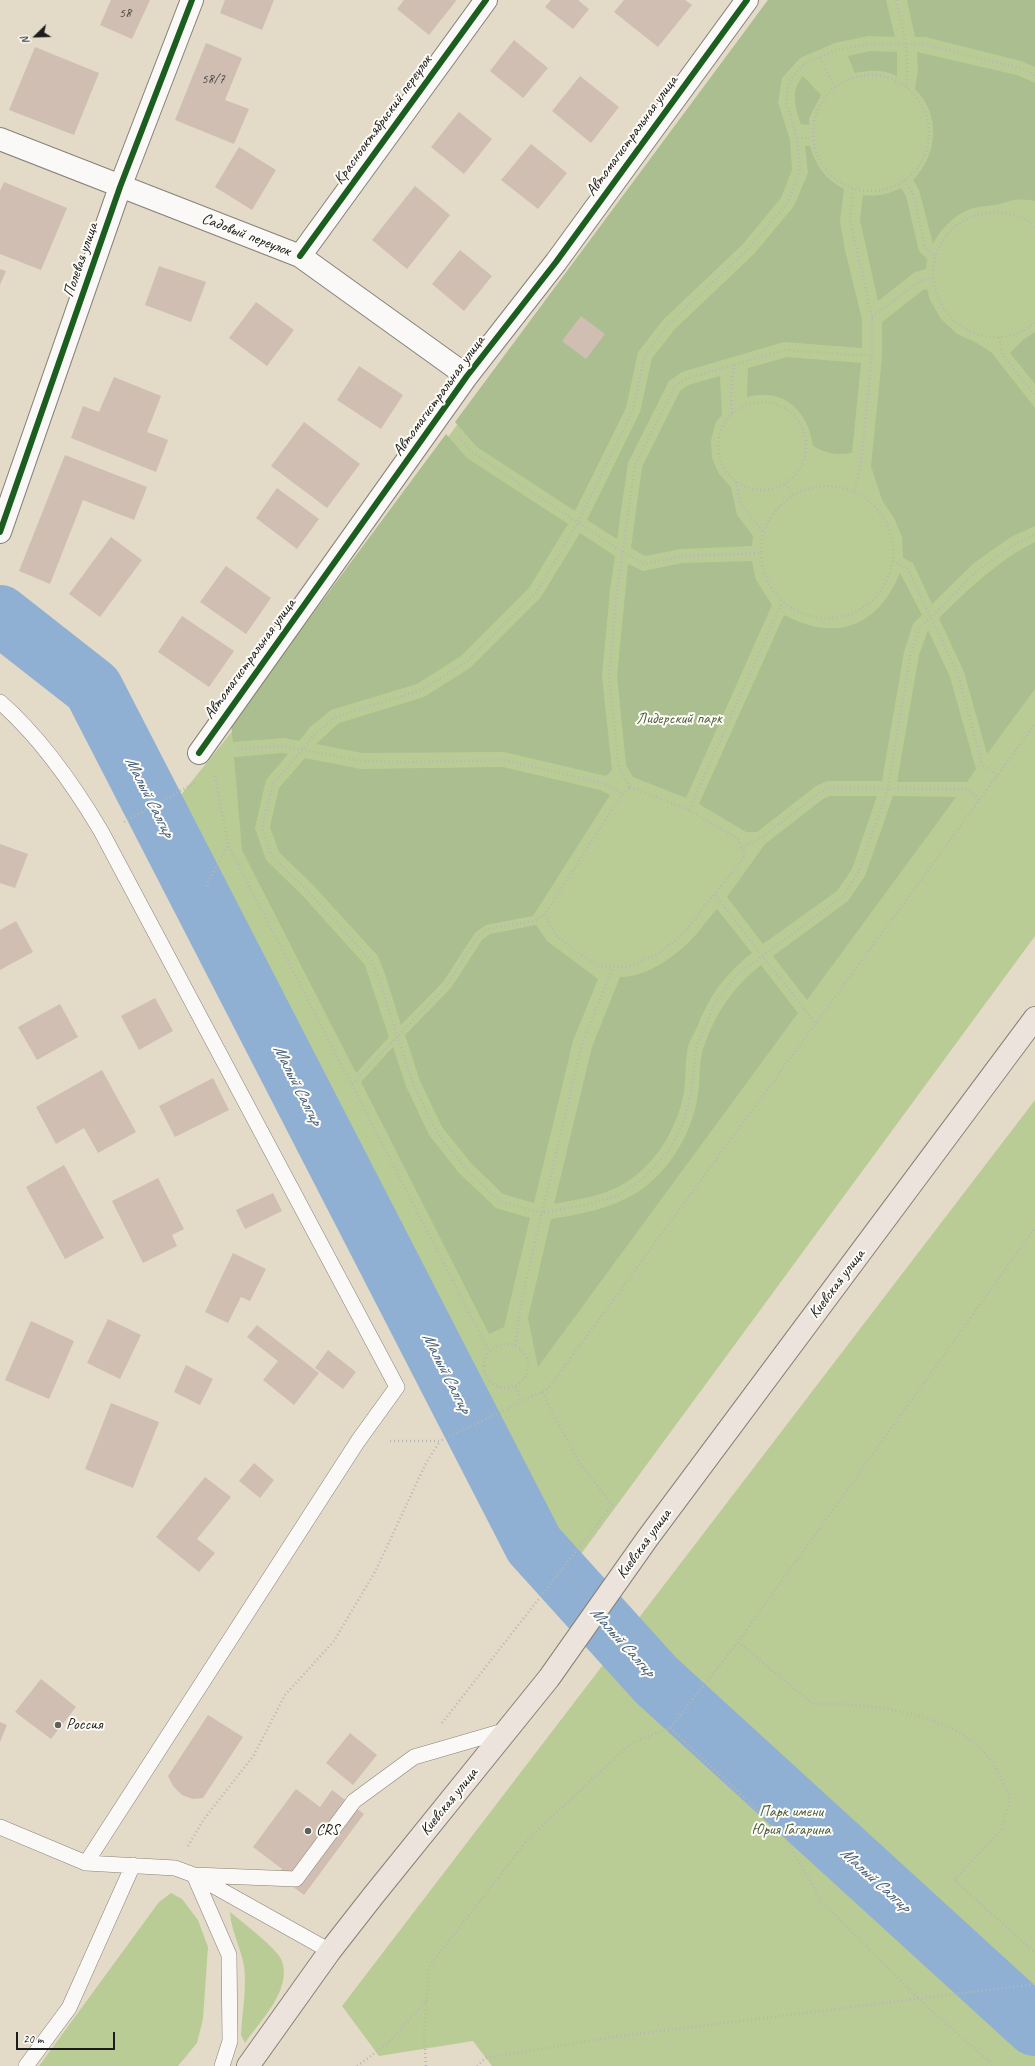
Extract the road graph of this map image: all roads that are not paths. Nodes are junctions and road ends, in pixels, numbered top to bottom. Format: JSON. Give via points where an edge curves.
{"nodes":[{"id":1,"x":192,"y":0,"type":"edge"},
{"id":2,"x":486,"y":0,"type":"edge"},
{"id":3,"x":747,"y":0,"type":"edge"},
{"id":4,"x":0,"y":139,"type":"edge"},
{"id":5,"x":120,"y":187,"type":"junction"},
{"id":6,"x":300,"y":256,"type":"junction"},
{"id":7,"x":467,"y":376,"type":"junction"},
{"id":8,"x":0,"y":532,"type":"edge"},
{"id":9,"x":0,"y":702,"type":"edge"},
{"id":10,"x":199,"y":753,"type":"road end"},
{"id":11,"x":1035,"y":1018,"type":"edge"},
{"id":12,"x":507,"y":1730,"type":"junction"},
{"id":13,"x":0,"y":1827,"type":"edge"},
{"id":14,"x":86,"y":1863,"type":"junction"},
{"id":15,"x":133,"y":1865,"type":"junction"},
{"id":16,"x":194,"y":1874,"type":"junction"},
{"id":17,"x":330,"y":1951,"type":"junction"},
{"id":18,"x":26,"y":2066,"type":"edge"},
{"id":19,"x":222,"y":2066,"type":"edge"},
{"id":20,"x":248,"y":2066,"type":"edge"}],
"edges":[{"from":1,"to":5,"type":"street","name":"Полевая улица"},
{"from":2,"to":6,"type":"street","name":"Краснооктябрьский переулок"},
{"from":3,"to":7,"type":"street","name":"Автомагистральная улица","via":[[556,262]]},
{"from":4,"to":5,"type":"street","name":"Садовый переулок"},
{"from":5,"to":6,"type":"street","name":"Садовый переулок"},
{"from":5,"to":8,"type":"street","name":"Полевая улица"},
{"from":6,"to":7,"type":"street","name":"Садовый переулок"},
{"from":7,"to":10,"type":"street","name":"Автомагистральная улица"},
{"from":9,"to":14,"type":"lane","via":[[21,721],[77,791],[101,831],[397,1388],[358,1441]]},
{"from":11,"to":12,"type":"main road","name":"Киевская улица","via":[[647,1539],[549,1678]]},
{"from":12,"to":16,"type":"lane","via":[[414,1757],[354,1801],[296,1879]]},
{"from":12,"to":17,"type":"main road","name":"Киевская улица"},
{"from":13,"to":14,"type":"lane"},
{"from":14,"to":15,"type":"lane"},
{"from":15,"to":16,"type":"lane","via":[[175,1868]]},
{"from":15,"to":18,"type":"lane","via":[[69,2008]]},
{"from":16,"to":17,"type":"lane"},
{"from":16,"to":19,"type":"lane","via":[[229,1955],[230,2041]]},
{"from":17,"to":20,"type":"main road","name":"Киевская улица"}]}
